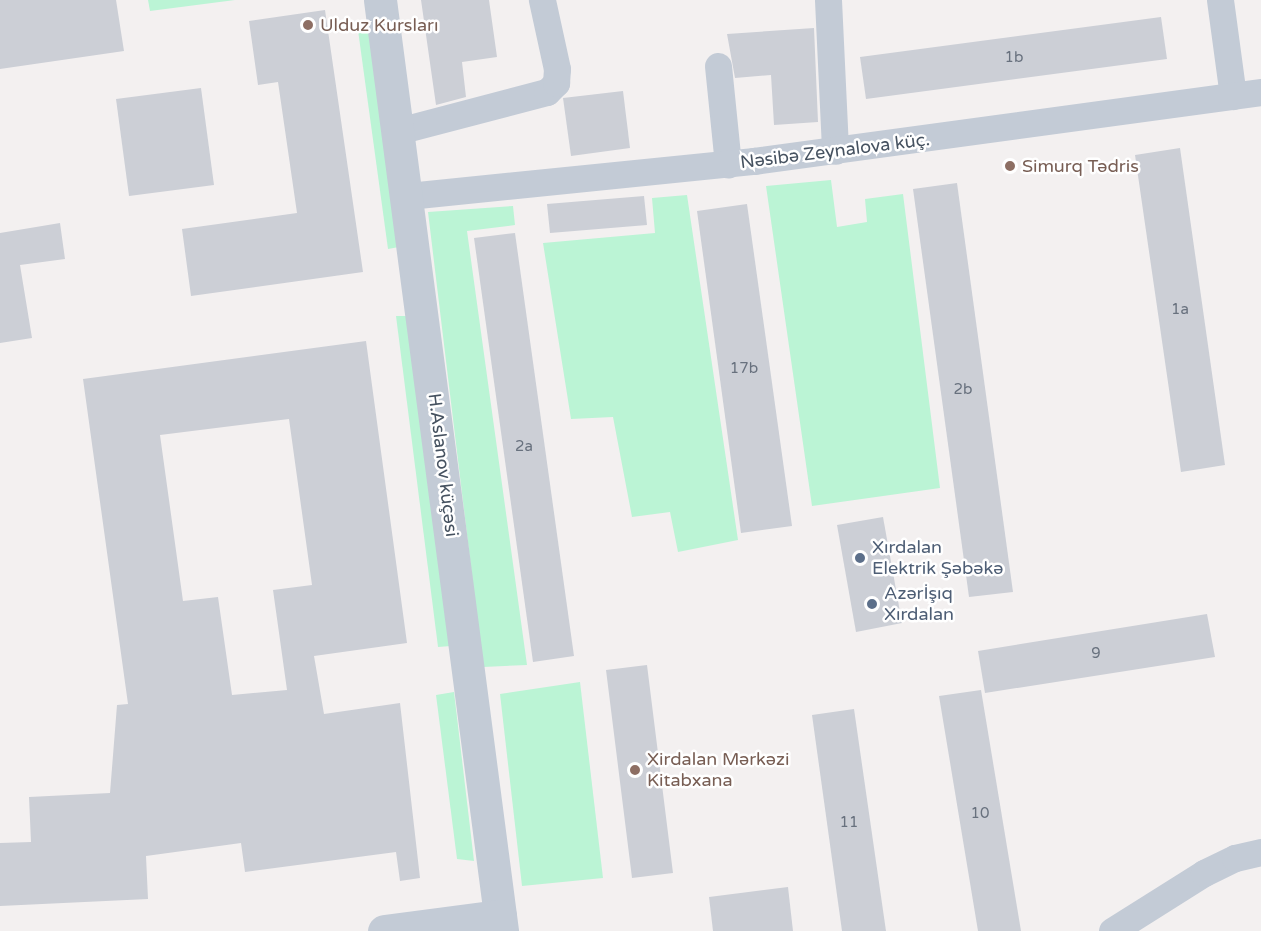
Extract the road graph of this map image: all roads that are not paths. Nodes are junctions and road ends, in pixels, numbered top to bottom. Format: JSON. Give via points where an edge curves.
{"nodes":[{"id":1,"x":380,"y":0,"type":"edge"},
{"id":2,"x":542,"y":0,"type":"edge"},
{"id":3,"x":828,"y":0,"type":"edge"},
{"id":4,"x":1220,"y":0,"type":"edge"},
{"id":5,"x":718,"y":66,"type":"dead end"},
{"id":6,"x":1261,"y":92,"type":"edge"},
{"id":7,"x":1233,"y":96,"type":"junction"},
{"id":8,"x":398,"y":131,"type":"junction"},
{"id":9,"x":835,"y":151,"type":"junction"},
{"id":10,"x":728,"y":164,"type":"junction"},
{"id":11,"x":408,"y":196,"type":"junction"},
{"id":12,"x":1261,"y":852,"type":"edge"},
{"id":13,"x":501,"y":923,"type":"edge"},
{"id":14,"x":384,"y":931,"type":"edge"},
{"id":15,"x":1112,"y":931,"type":"edge"}],
"edges":[{"from":1,"to":8,"type":"street","name":"H.Aslanov küçəsi"},
{"from":2,"to":8,"type":"street","via":[[557,69],[556,83],[547,92]]},
{"from":3,"to":9,"type":"street"},
{"from":4,"to":7,"type":"street"},
{"from":5,"to":10,"type":"street"},
{"from":6,"to":7,"type":"street","name":"Nəsibə Zeynalova küç."},
{"from":7,"to":9,"type":"street","name":"Nəsibə Zeynalova küç."},
{"from":8,"to":11,"type":"street","name":"H.Aslanov küçəsi"},
{"from":9,"to":10,"type":"street","name":"Nəsibə Zeynalova küç."},
{"from":10,"to":11,"type":"street","name":"Nəsibə Zeynalova küç."},
{"from":11,"to":13,"type":"street","name":"H.Aslanov küçəsi"},
{"from":12,"to":15,"type":"street","via":[[1235,858],[1204,873]]},
{"from":13,"to":14,"type":"street"}]}
